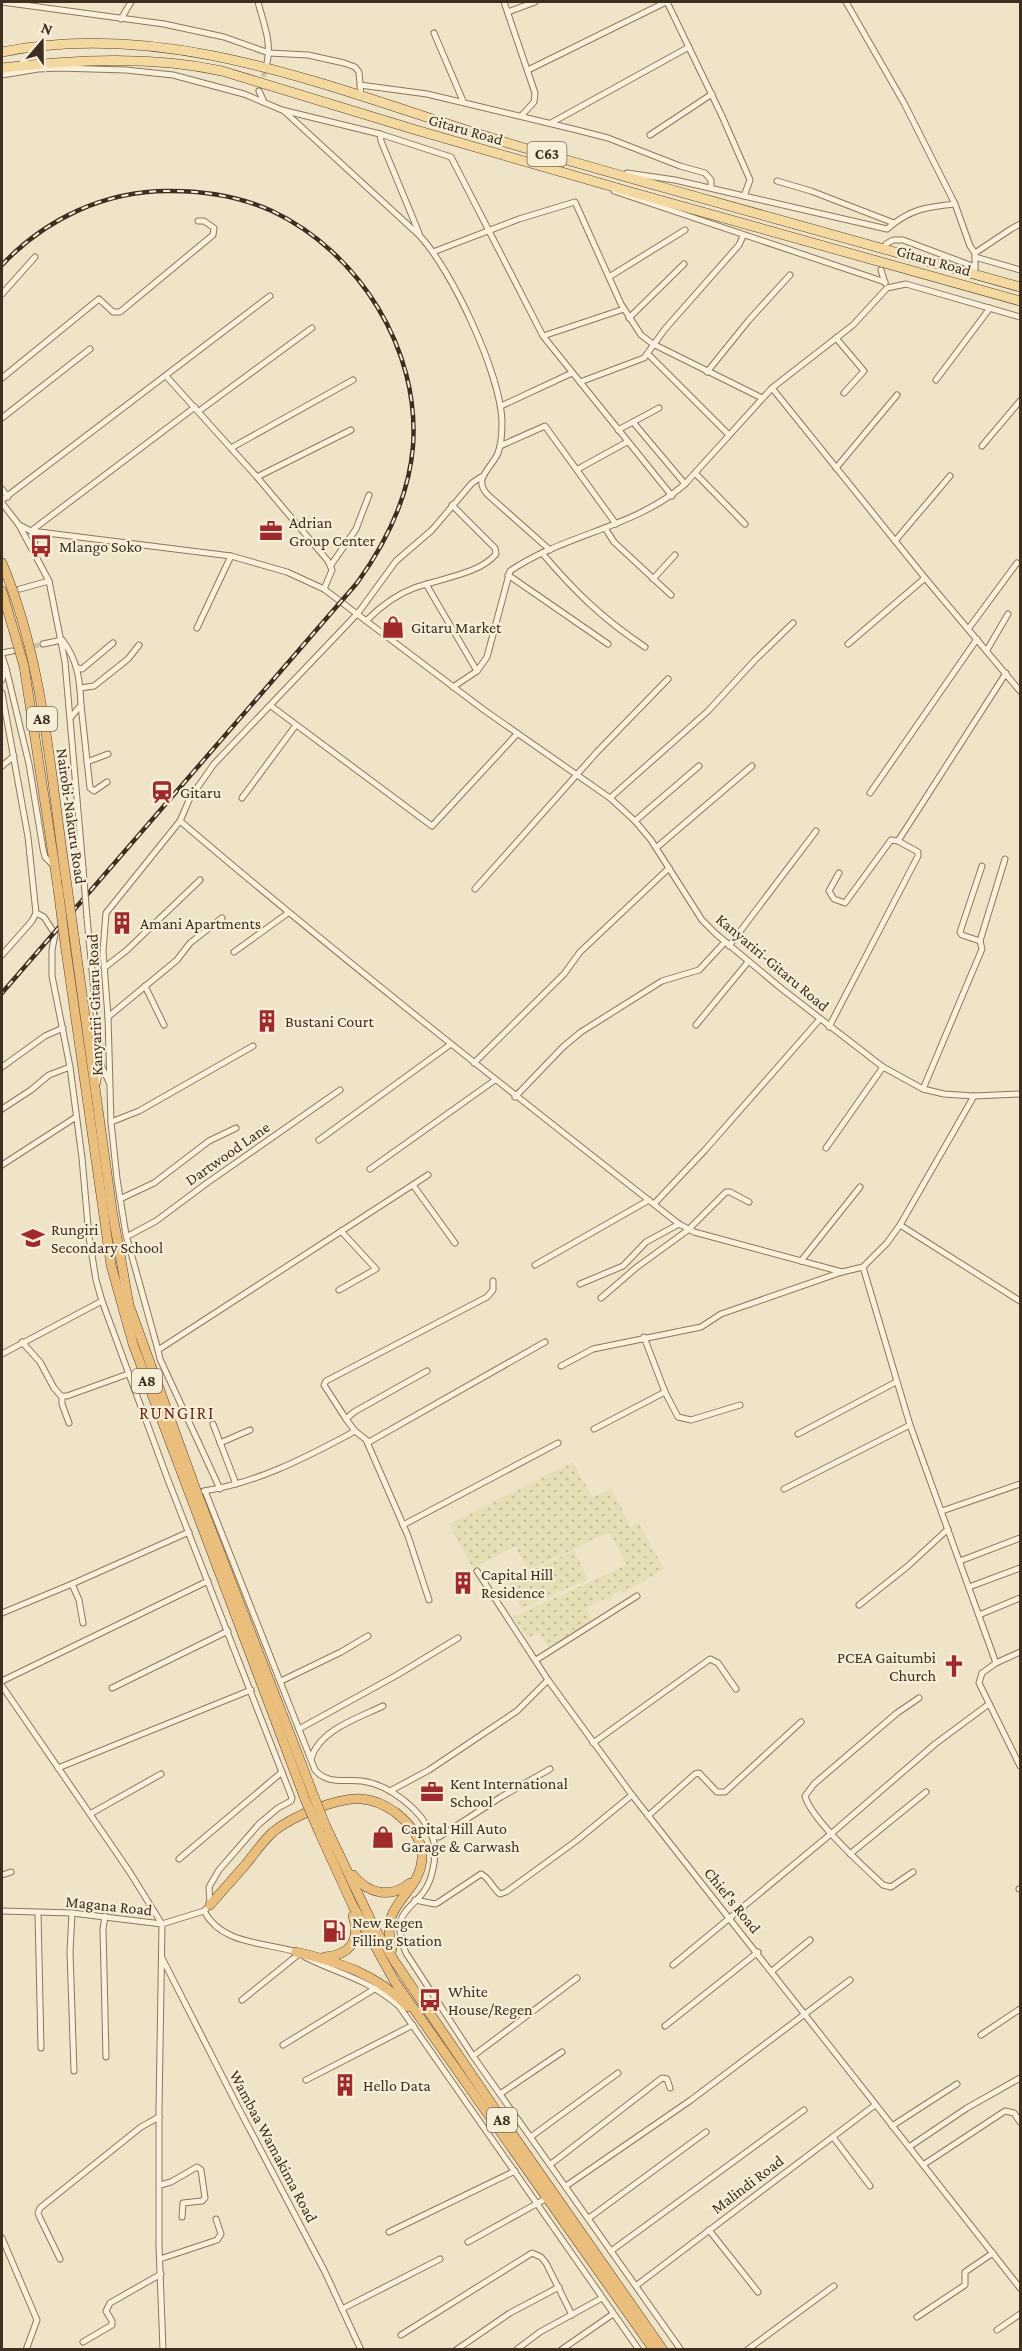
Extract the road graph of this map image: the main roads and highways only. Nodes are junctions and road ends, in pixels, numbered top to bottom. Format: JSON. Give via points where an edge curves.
{"nodes":[{"id":1,"x":2,"y":52,"type":"edge"},
{"id":2,"x":2,"y":68,"type":"edge"},
{"id":3,"x":1020,"y":287,"type":"edge"},
{"id":4,"x":1020,"y":301,"type":"edge"},
{"id":5,"x":2,"y":563,"type":"edge"},
{"id":6,"x":2,"y":591,"type":"edge"},
{"id":7,"x":309,"y":1797,"type":"junction"},
{"id":8,"x":323,"y":1830,"type":"junction"},
{"id":9,"x":335,"y":1850,"type":"junction"},
{"id":10,"x":332,"y":1862,"type":"junction"},
{"id":11,"x":417,"y":1877,"type":"junction"},
{"id":12,"x":207,"y":1908,"type":"road end"},
{"id":13,"x":298,"y":1953,"type":"road end"},
{"id":14,"x":320,"y":1957,"type":"junction"},
{"id":15,"x":395,"y":1962,"type":"junction"},
{"id":16,"x":444,"y":2051,"type":"junction"},
{"id":17,"x":639,"y":2322,"type":"junction"},
{"id":18,"x":654,"y":2349,"type":"edge"},
{"id":19,"x":663,"y":2349,"type":"edge"}],
"edges":[{"from":1,"to":3,"type":"main road","name":"Gitaru Road","number":"C63","via":[[79,44],[166,47],[217,55],[476,134],[961,270],[975,270]]},
{"from":2,"to":4,"type":"main road","name":"Gitaru Road","number":"C63","via":[[124,60],[200,66],[597,183]]},
{"from":5,"to":7,"type":"highway","name":"Nairobi-Nakuru Road","number":"A8","bridge":true,"via":[[31,649],[129,1305],[201,1492]]},
{"from":6,"to":7,"type":"highway","name":"Nairobi-Nakuru Road","number":"A8","bridge":true,"via":[[24,666],[111,1265],[133,1344]]},
{"from":7,"to":8,"type":"highway","number":"A8","bridge":true},
{"from":8,"to":9,"type":"highway","number":"A8"},
{"from":8,"to":10,"type":"highway","number":"A8"},
{"from":9,"to":11,"type":"highway","via":[[360,1884],[379,1893],[398,1891]]},
{"from":9,"to":15,"type":"highway","number":"A8"},
{"from":10,"to":14,"type":"highway","via":[[356,1934],[349,1950]]},
{"from":10,"to":16,"type":"highway","number":"A8","via":[[395,1982]]},
{"from":11,"to":12,"type":"highway","via":[[422,1856],[420,1842],[403,1819],[383,1804],[360,1799],[300,1816],[271,1833]]},
{"from":11,"to":15,"type":"highway","via":[[390,1917],[389,1938]]},
{"from":13,"to":14,"type":"highway"},
{"from":14,"to":16,"type":"highway","via":[[384,1985]]},
{"from":15,"to":17,"type":"highway","number":"A8"},
{"from":16,"to":17,"type":"highway","number":"A8","via":[[477,2109],[542,2201]]},
{"from":17,"to":18,"type":"highway","number":"A8"},
{"from":17,"to":19,"type":"highway","number":"A8"}]}
